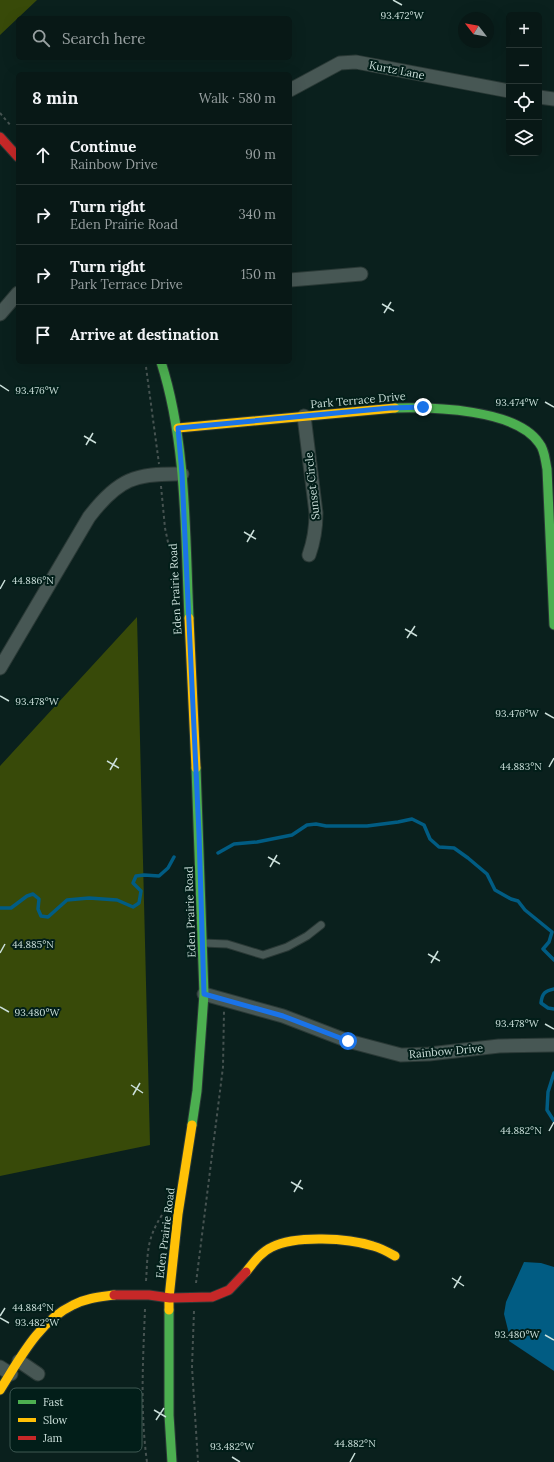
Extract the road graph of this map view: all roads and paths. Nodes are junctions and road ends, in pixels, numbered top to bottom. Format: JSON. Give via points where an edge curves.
{"nodes":[{"id":1,"x":292,"y":89,"type":"edge"},
{"id":2,"x":506,"y":90,"type":"edge"},
{"id":3,"x":542,"y":97,"type":"edge"},
{"id":4,"x":554,"y":99,"type":"edge"},
{"id":5,"x":0,"y":113,"type":"edge"},
{"id":6,"x":14,"y":129,"type":"dead end"},
{"id":7,"x":0,"y":137,"type":"edge"},
{"id":8,"x":16,"y":155,"type":"edge"},
{"id":9,"x":361,"y":274,"type":"dead end"},
{"id":10,"x":292,"y":280,"type":"edge"},
{"id":11,"x":16,"y":295,"type":"edge"},
{"id":12,"x":0,"y":314,"type":"edge"},
{"id":13,"x":145,"y":364,"type":"edge"},
{"id":14,"x":162,"y":364,"type":"edge"},
{"id":15,"x":304,"y":416,"type":"junction"},
{"id":16,"x":178,"y":428,"type":"junction"},
{"id":17,"x":160,"y":474,"type":"junction"},
{"id":18,"x":182,"y":474,"type":"junction"},
{"id":19,"x":170,"y":549,"type":"dead end"},
{"id":20,"x":309,"y":555,"type":"dead end"},
{"id":21,"x":554,"y":625,"type":"edge"},
{"id":22,"x":0,"y":668,"type":"edge"},
{"id":23,"x":321,"y":925,"type":"dead end"},
{"id":24,"x":203,"y":943,"type":"junction"},
{"id":25,"x":204,"y":994,"type":"junction"},
{"id":26,"x":224,"y":1000,"type":"junction"},
{"id":27,"x":554,"y":1045,"type":"edge"},
{"id":28,"x":164,"y":1212,"type":"dead end"},
{"id":29,"x":395,"y":1256,"type":"dead end"},
{"id":30,"x":145,"y":1295,"type":"junction"},
{"id":31,"x":194,"y":1297,"type":"junction"},
{"id":32,"x":169,"y":1298,"type":"junction"},
{"id":33,"x":19,"y":1361,"type":"junction"},
{"id":34,"x":5,"y":1371,"type":"edge"},
{"id":35,"x":38,"y":1374,"type":"dead end"},
{"id":36,"x":0,"y":1390,"type":"edge"},
{"id":37,"x":147,"y":1462,"type":"edge"},
{"id":38,"x":172,"y":1462,"type":"edge"},
{"id":39,"x":198,"y":1462,"type":"edge"}],
"edges":[{"from":1,"to":2,"type":"street","name":"Kurtz Lane","via":[[340,63],[356,62]]},
{"from":3,"to":4,"type":"street"},
{"from":5,"to":6,"type":"path"},
{"from":7,"to":8,"type":"main road"},
{"from":9,"to":10,"type":"street"},
{"from":11,"to":12,"type":"street"},
{"from":13,"to":17,"type":"path"},
{"from":14,"to":16,"type":"main road","name":"Eden Prairie Road"},
{"from":15,"to":16,"type":"main road","name":"Park Terrace Drive"},
{"from":15,"to":20,"type":"street","name":"Sunset Circle","via":[[316,513],[314,542]]},
{"from":15,"to":21,"type":"main road","name":"Park Terrace Drive","via":[[423,407],[489,417],[527,430],[538,441],[547,468]]},
{"from":16,"to":18,"type":"main road","name":"Eden Prairie Road"},
{"from":17,"to":18,"type":"street"},
{"from":17,"to":19,"type":"path","via":[[165,528]]},
{"from":17,"to":22,"type":"street","via":[[133,479],[115,488],[101,501]]},
{"from":18,"to":24,"type":"main road","name":"Eden Prairie Road"},
{"from":23,"to":24,"type":"lane","via":[[287,947],[263,954],[226,944]]},
{"from":24,"to":25,"type":"main road","name":"Eden Prairie Road"},
{"from":25,"to":26,"type":"street","name":"Rainbow Drive"},
{"from":25,"to":32,"type":"main road","name":"Eden Prairie Road","via":[[197,1091],[178,1214]]},
{"from":26,"to":27,"type":"street","name":"Rainbow Drive","via":[[283,1016],[348,1041],[401,1055],[498,1046]]},
{"from":26,"to":31,"type":"path","via":[[223,1067]]},
{"from":28,"to":30,"type":"path","via":[[148,1244]]},
{"from":29,"to":31,"type":"main road","via":[[367,1243],[294,1240],[266,1251],[236,1285],[224,1292],[211,1297]]},
{"from":30,"to":32,"type":"main road"},
{"from":30,"to":33,"type":"main road","via":[[110,1294],[74,1303],[57,1313],[43,1326]]},
{"from":30,"to":37,"type":"path","via":[[142,1396]]},
{"from":31,"to":32,"type":"main road"},
{"from":31,"to":39,"type":"path","via":[[192,1367]]},
{"from":32,"to":38,"type":"main road","name":"Eden Prairie Road","via":[[169,1415]]},
{"from":33,"to":34,"type":"main road"},
{"from":33,"to":35,"type":"street"},
{"from":34,"to":36,"type":"main road"}]}
